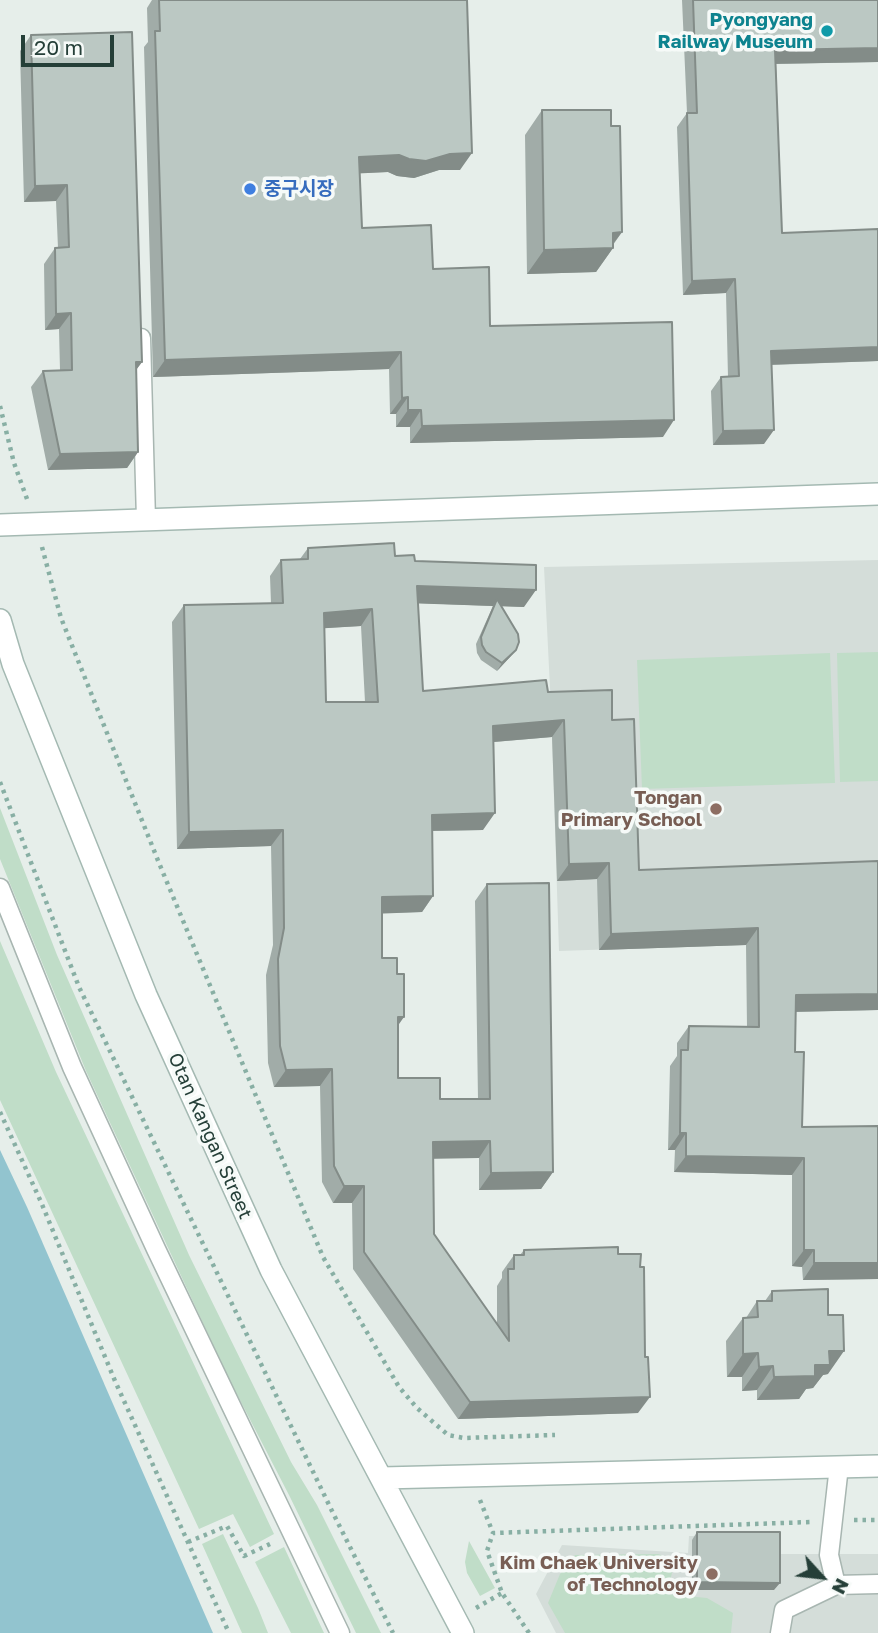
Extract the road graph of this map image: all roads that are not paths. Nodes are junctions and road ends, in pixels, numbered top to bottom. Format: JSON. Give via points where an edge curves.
{"nodes":[{"id":1,"x":140,"y":327,"type":"edge"},
{"id":2,"x":878,"y":494,"type":"edge"},
{"id":3,"x":146,"y":520,"type":"junction"},
{"id":4,"x":0,"y":525,"type":"edge"},
{"id":5,"x":0,"y":620,"type":"edge"},
{"id":6,"x":0,"y":888,"type":"edge"},
{"id":7,"x":839,"y":1466,"type":"junction"},
{"id":8,"x":878,"y":1466,"type":"edge"},
{"id":9,"x":382,"y":1478,"type":"junction"},
{"id":10,"x":878,"y":1584,"type":"edge"},
{"id":11,"x":835,"y":1585,"type":"junction"},
{"id":12,"x":340,"y":1633,"type":"edge"},
{"id":13,"x":463,"y":1633,"type":"edge"},
{"id":14,"x":780,"y":1633,"type":"edge"}],
"edges":[{"from":1,"to":3,"type":"lane"},
{"from":2,"to":3,"type":"street"},
{"from":3,"to":4,"type":"street"},
{"from":5,"to":9,"type":"street","name":"Otan Kangan Street","via":[[13,664],[146,995],[271,1270]]},
{"from":6,"to":12,"type":"lane","via":[[72,1067]]},
{"from":7,"to":8,"type":"street"},
{"from":7,"to":9,"type":"street"},
{"from":7,"to":11,"type":"lane","via":[[829,1555]]},
{"from":9,"to":13,"type":"street","name":"Otan Kangan Street"},
{"from":10,"to":11,"type":"lane"},
{"from":11,"to":14,"type":"lane","via":[[783,1610]]}]}
